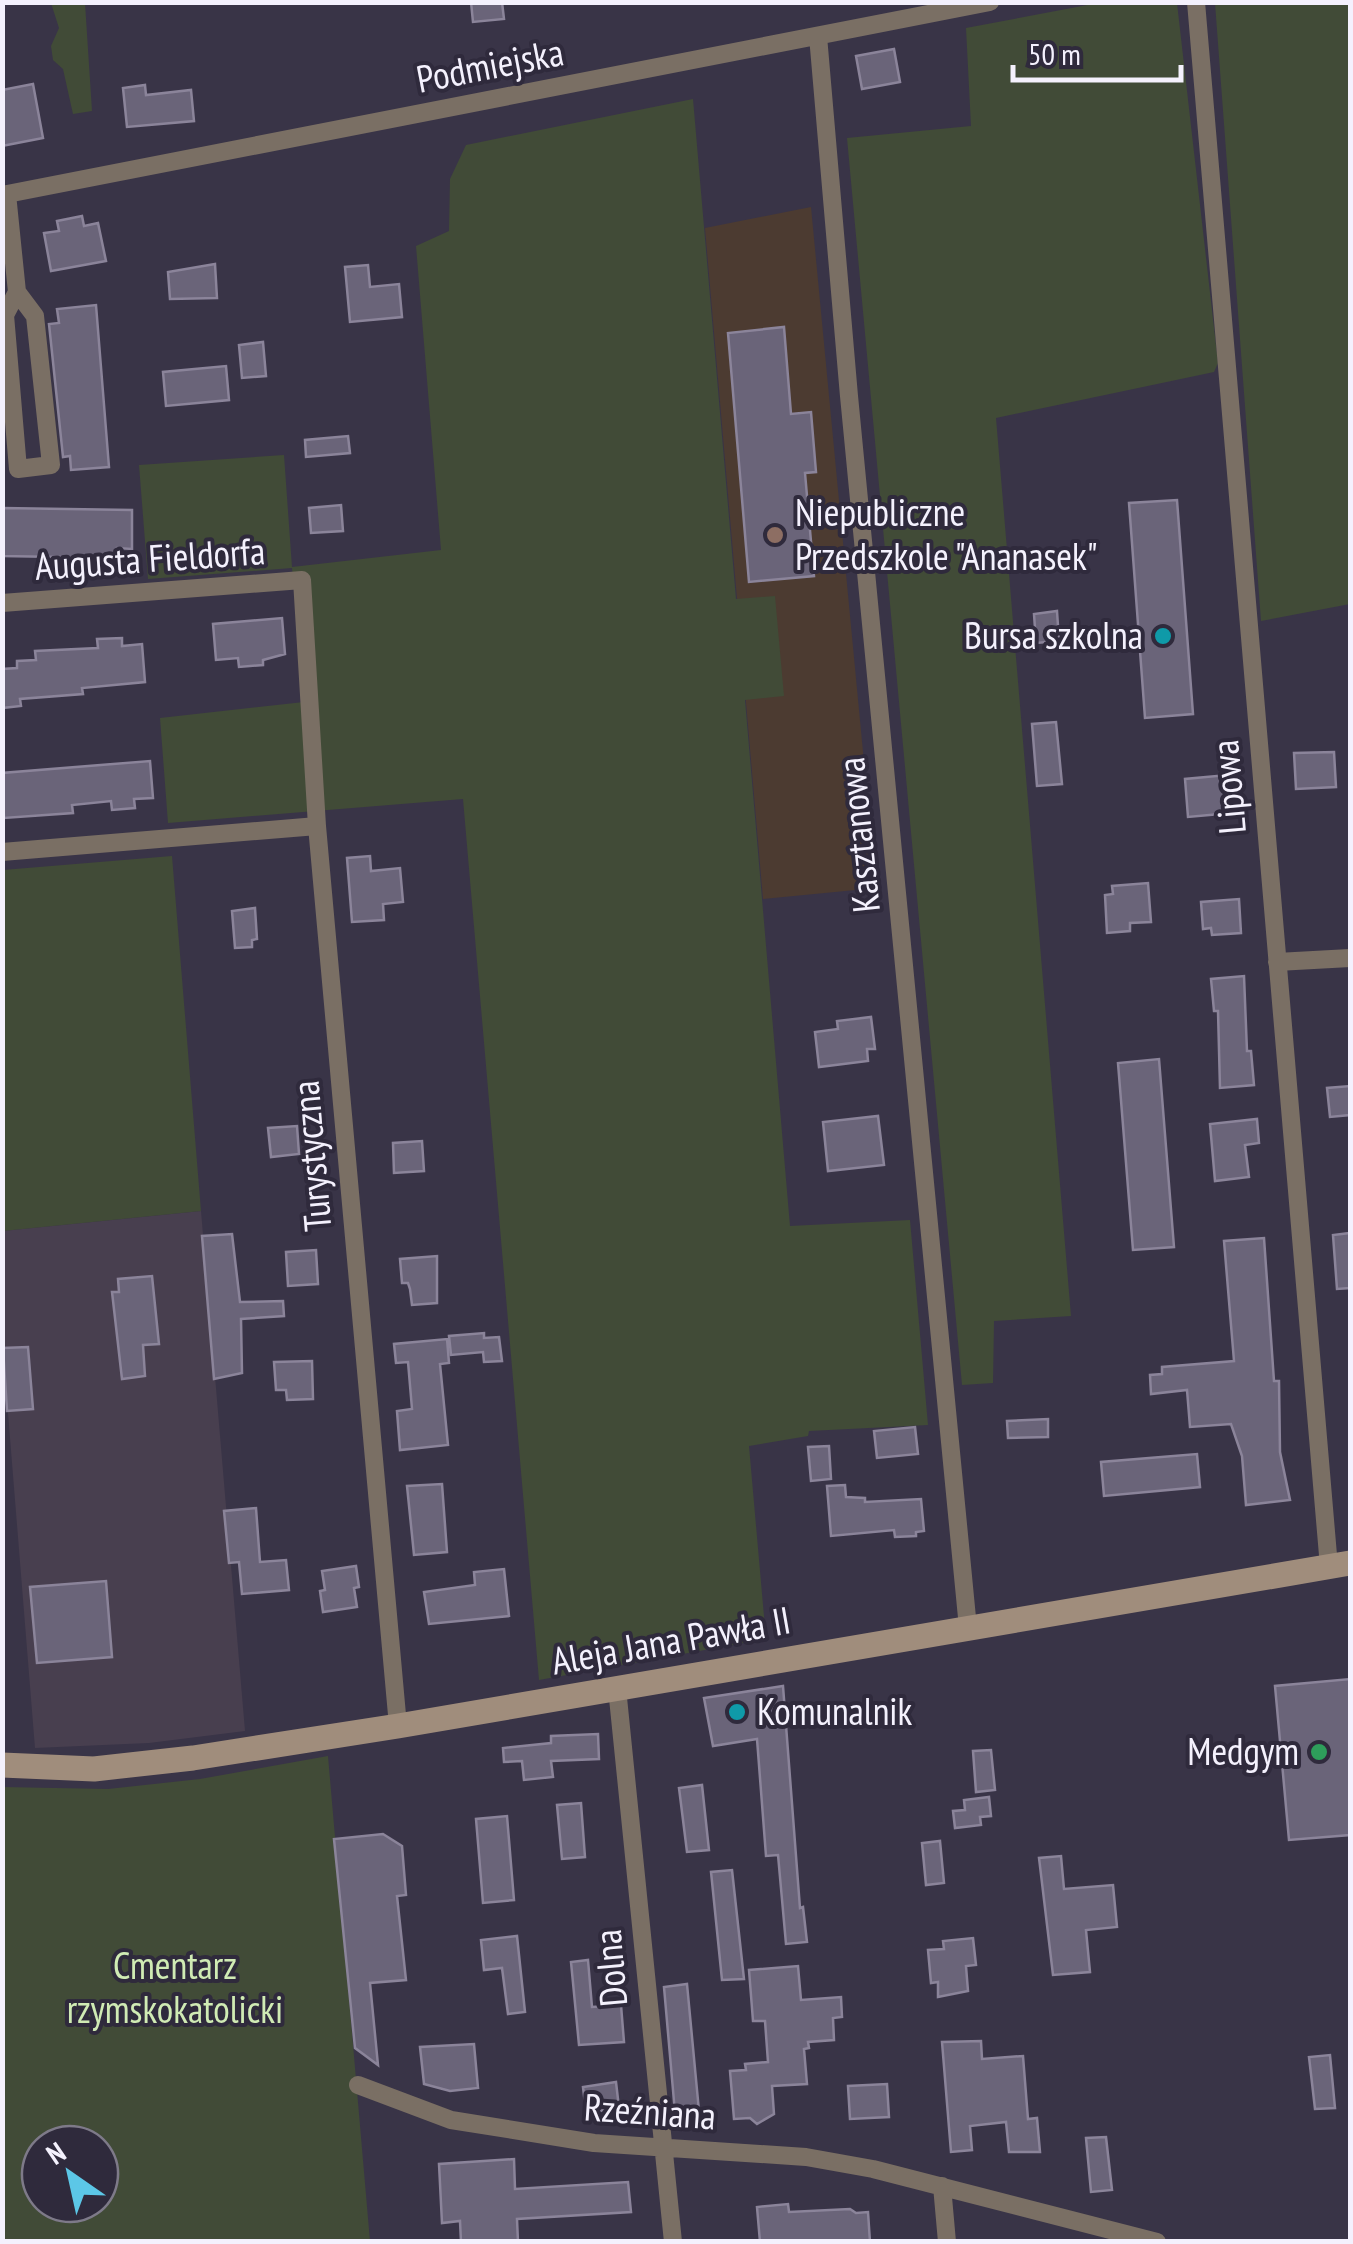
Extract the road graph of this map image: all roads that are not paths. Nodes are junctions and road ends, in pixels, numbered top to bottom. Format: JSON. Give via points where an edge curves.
{"nodes":[{"id":1,"x":990,"y":2,"type":"edge"},
{"id":2,"x":1196,"y":2,"type":"edge"},
{"id":3,"x":818,"y":36,"type":"junction"},
{"id":4,"x":5,"y":194,"type":"edge"},
{"id":5,"x":17,"y":292,"type":"junction"},
{"id":6,"x":302,"y":580,"type":"joint"},
{"id":7,"x":2,"y":603,"type":"edge"},
{"id":8,"x":317,"y":826,"type":"junction"},
{"id":9,"x":2,"y":852,"type":"edge"},
{"id":10,"x":1350,"y":958,"type":"edge"},
{"id":11,"x":1277,"y":962,"type":"junction"},
{"id":12,"x":1340,"y":1565,"type":"edge"},
{"id":13,"x":968,"y":1628,"type":"junction"},
{"id":14,"x":617,"y":1688,"type":"junction"},
{"id":15,"x":398,"y":1726,"type":"junction"},
{"id":16,"x":2,"y":1766,"type":"edge"},
{"id":17,"x":358,"y":2084,"type":"dead end"},
{"id":18,"x":660,"y":2146,"type":"junction"},
{"id":19,"x":942,"y":2186,"type":"junction"},
{"id":20,"x":672,"y":2242,"type":"edge"},
{"id":21,"x":947,"y":2242,"type":"edge"},
{"id":22,"x":1156,"y":2242,"type":"edge"}],
"edges":[{"from":1,"to":3,"type":"street","name":"Podmiejska"},
{"from":2,"to":11,"type":"street","name":"Lipowa"},
{"from":3,"to":4,"type":"street","name":"Podmiejska"},
{"from":3,"to":13,"type":"street","name":"Kasztanowa"},
{"from":4,"to":5,"type":"street"},
{"from":5,"to":5,"type":"street","via":[[35,316],[51,464],[18,469],[5,315]]},
{"from":6,"to":7,"type":"street","name":"Augusta Fieldorfa"},
{"from":6,"to":8,"type":"street","name":"Turystyczna"},
{"from":8,"to":9,"type":"street"},
{"from":8,"to":15,"type":"street","name":"Turystyczna"},
{"from":10,"to":11,"type":"street"},
{"from":11,"to":12,"type":"street","name":"Lipowa"},
{"from":12,"to":13,"type":"street","name":"Aleja Jana Pawła II"},
{"from":13,"to":14,"type":"street","name":"Aleja Jana Pawła II"},
{"from":14,"to":15,"type":"street","name":"Aleja Jana Pawła II"},
{"from":14,"to":18,"type":"street","name":"Dolna"},
{"from":15,"to":16,"type":"street","name":"Aleja Jana Pawła II","via":[[134,1765]]},
{"from":17,"to":18,"type":"street","name":"Rzeźniana","via":[[451,2120],[594,2143]]},
{"from":18,"to":19,"type":"street","name":"Rzeźniana","via":[[804,2157]]},
{"from":18,"to":20,"type":"street","name":"Dolna"},
{"from":19,"to":21,"type":"street"},
{"from":19,"to":22,"type":"street","name":"Rzeźniana"}]}
